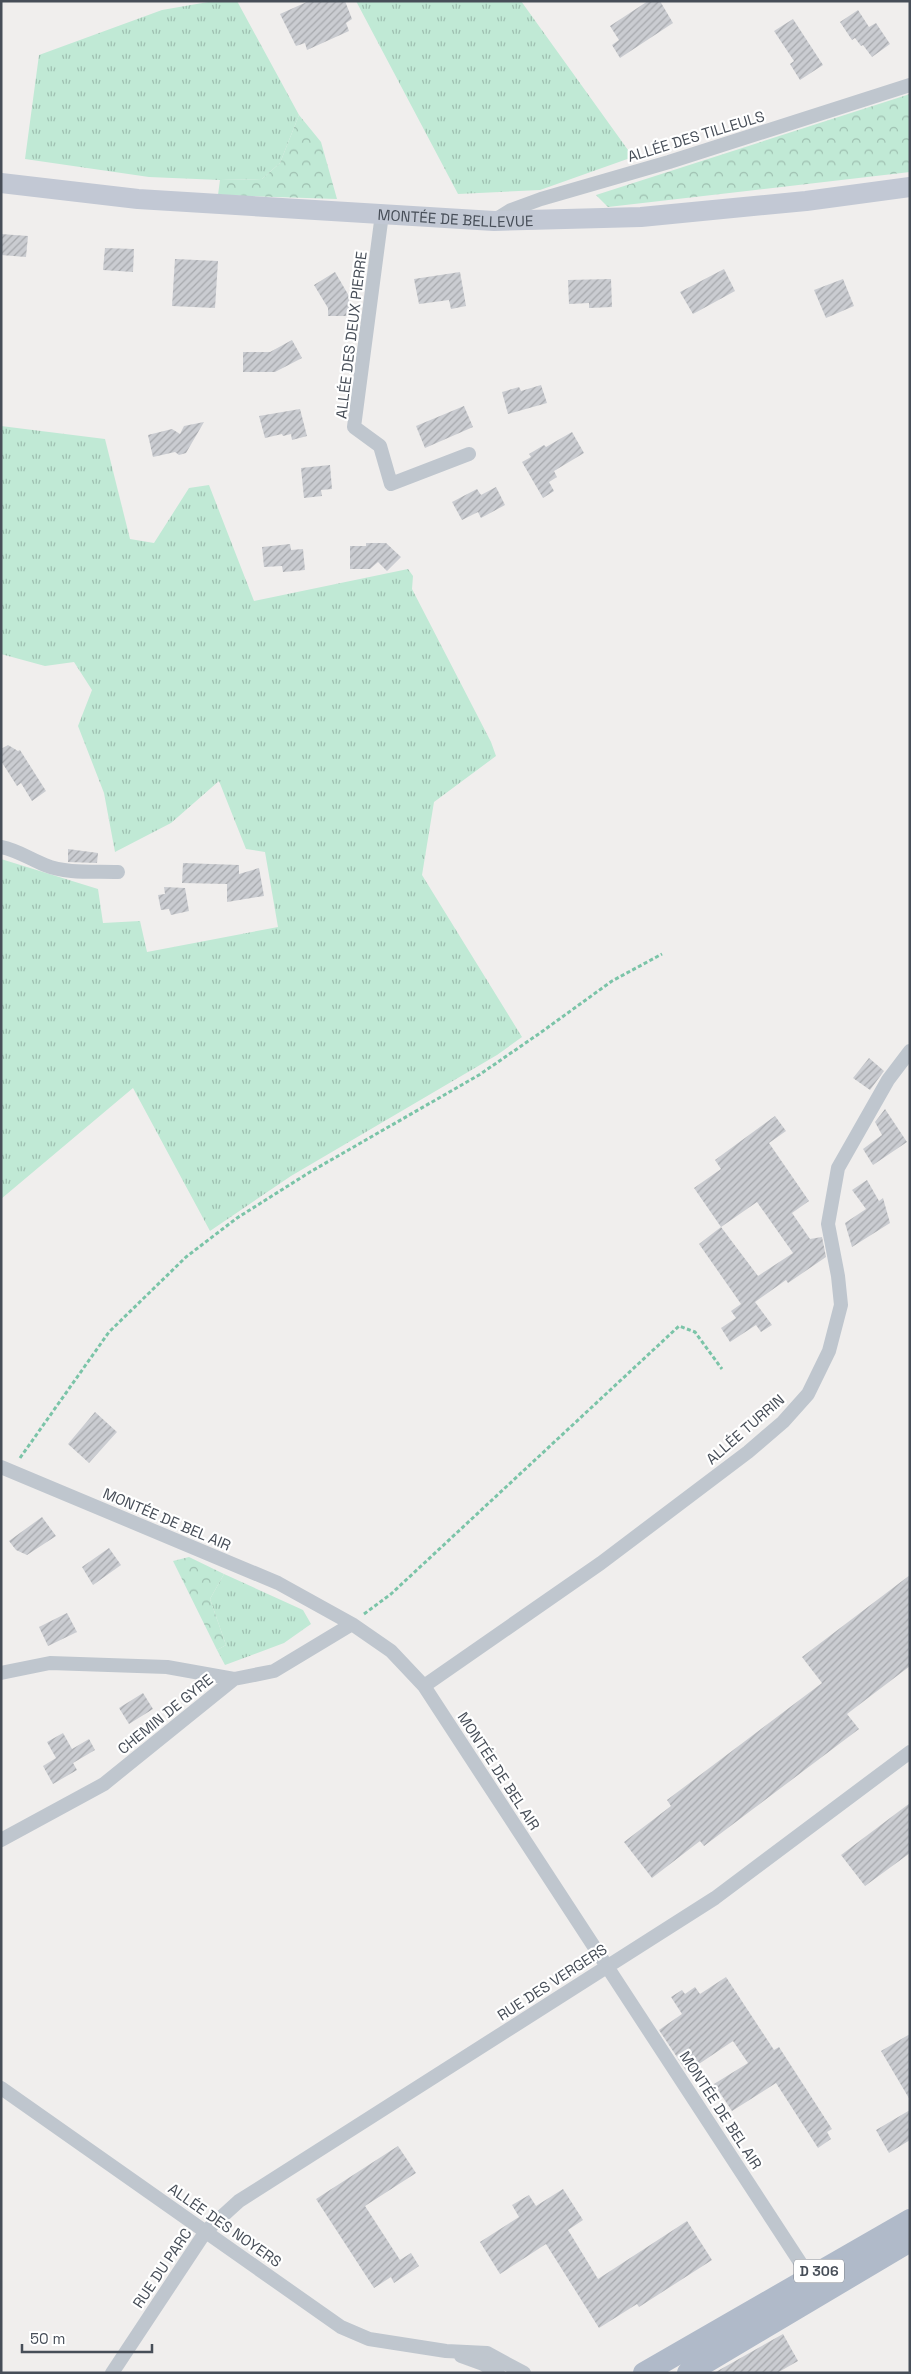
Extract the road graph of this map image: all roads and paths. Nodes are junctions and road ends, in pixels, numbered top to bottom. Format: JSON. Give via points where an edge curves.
{"nodes":[{"id":1,"x":910,"y":85,"type":"edge"},
{"id":2,"x":1,"y":183,"type":"edge"},
{"id":3,"x":910,"y":188,"type":"edge"},
{"id":4,"x":382,"y":214,"type":"junction"},
{"id":5,"x":494,"y":221,"type":"junction"},
{"id":6,"x":469,"y":454,"type":"dead end"},
{"id":7,"x":1,"y":847,"type":"edge"},
{"id":8,"x":118,"y":872,"type":"dead end"},
{"id":9,"x":662,"y":954,"type":"dead end"},
{"id":10,"x":910,"y":1051,"type":"edge"},
{"id":11,"x":722,"y":1370,"type":"dead end"},
{"id":12,"x":6,"y":1469,"type":"edge"},
{"id":13,"x":352,"y":1624,"type":"junction"},
{"id":14,"x":1,"y":1672,"type":"edge"},
{"id":15,"x":234,"y":1679,"type":"junction"},
{"id":16,"x":424,"y":1686,"type":"junction"},
{"id":17,"x":910,"y":1752,"type":"edge"},
{"id":18,"x":1,"y":1840,"type":"edge"},
{"id":19,"x":607,"y":1966,"type":"junction"},
{"id":20,"x":1,"y":2088,"type":"edge"},
{"id":21,"x":910,"y":2220,"type":"edge"},
{"id":22,"x":206,"y":2231,"type":"junction"},
{"id":23,"x":910,"y":2241,"type":"edge"},
{"id":24,"x":809,"y":2276,"type":"junction"},
{"id":25,"x":446,"y":2351,"type":"junction"},
{"id":26,"x":112,"y":2373,"type":"edge"},
{"id":27,"x":498,"y":2373,"type":"edge"},
{"id":28,"x":524,"y":2373,"type":"edge"},
{"id":29,"x":644,"y":2373,"type":"edge"},
{"id":30,"x":688,"y":2373,"type":"edge"}],
"edges":[{"from":1,"to":5,"type":"street","name":"ALLÉE DES TILLEULS","via":[[541,199],[511,210]]},
{"from":2,"to":4,"type":"main road","name":"MONTÉE DE BELLEVUE","via":[[138,199]]},
{"from":3,"to":5,"type":"main road","name":"MONTÉE DE BELLEVUE","via":[[641,217]]},
{"from":4,"to":5,"type":"main road","name":"MONTÉE DE BELLEVUE"},
{"from":4,"to":6,"type":"street","name":"ALLÉE DES DEUX PIERRE","via":[[354,428],[380,446],[391,484]]},
{"from":7,"to":8,"type":"street","via":[[46,866],[71,871]]},
{"from":9,"to":12,"type":"path","via":[[612,981],[478,1075],[237,1218],[186,1257],[110,1332]]},
{"from":10,"to":16,"type":"street","name":"ALLÉE TURRIN","via":[[888,1080],[838,1168],[828,1224],[841,1305],[829,1350],[808,1394],[783,1422],[748,1452],[602,1563]]},
{"from":11,"to":13,"type":"path","via":[[695,1332],[679,1326],[391,1594]]},
{"from":12,"to":13,"type":"street","name":"MONTÉE DE BEL AIR","via":[[278,1583]]},
{"from":13,"to":15,"type":"street","name":"CHEMIN DE GYRE","via":[[274,1671]]},
{"from":13,"to":16,"type":"street","name":"MONTÉE DE BEL AIR","via":[[392,1651]]},
{"from":14,"to":15,"type":"street","via":[[50,1663],[167,1667]]},
{"from":15,"to":18,"type":"street","name":"CHEMIN DE GYRE","via":[[104,1784]]},
{"from":16,"to":19,"type":"street","name":"MONTÉE DE BEL AIR"},
{"from":17,"to":19,"type":"street","name":"RUE DES VERGERS","via":[[715,1898]]},
{"from":19,"to":22,"type":"street","name":"RUE DES VERGERS","via":[[239,2201]]},
{"from":19,"to":24,"type":"street","name":"MONTÉE DE BEL AIR"},
{"from":20,"to":22,"type":"street","name":"ALLÉE DES NOYERS"},
{"from":21,"to":24,"type":"main road","number":"D 306"},
{"from":22,"to":25,"type":"street","name":"ALLÉE DES NOYERS","via":[[341,2327],[369,2339]]},
{"from":22,"to":26,"type":"street","name":"RUE DU PARC"},
{"from":23,"to":30,"type":"main road","number":"D 306"},
{"from":24,"to":29,"type":"main road","number":"D 306"},
{"from":25,"to":27,"type":"street","name":"ALLÉE DES NOYERS"},
{"from":25,"to":28,"type":"street","name":"ALLÉE DES NOYERS","via":[[487,2353]]}]}
